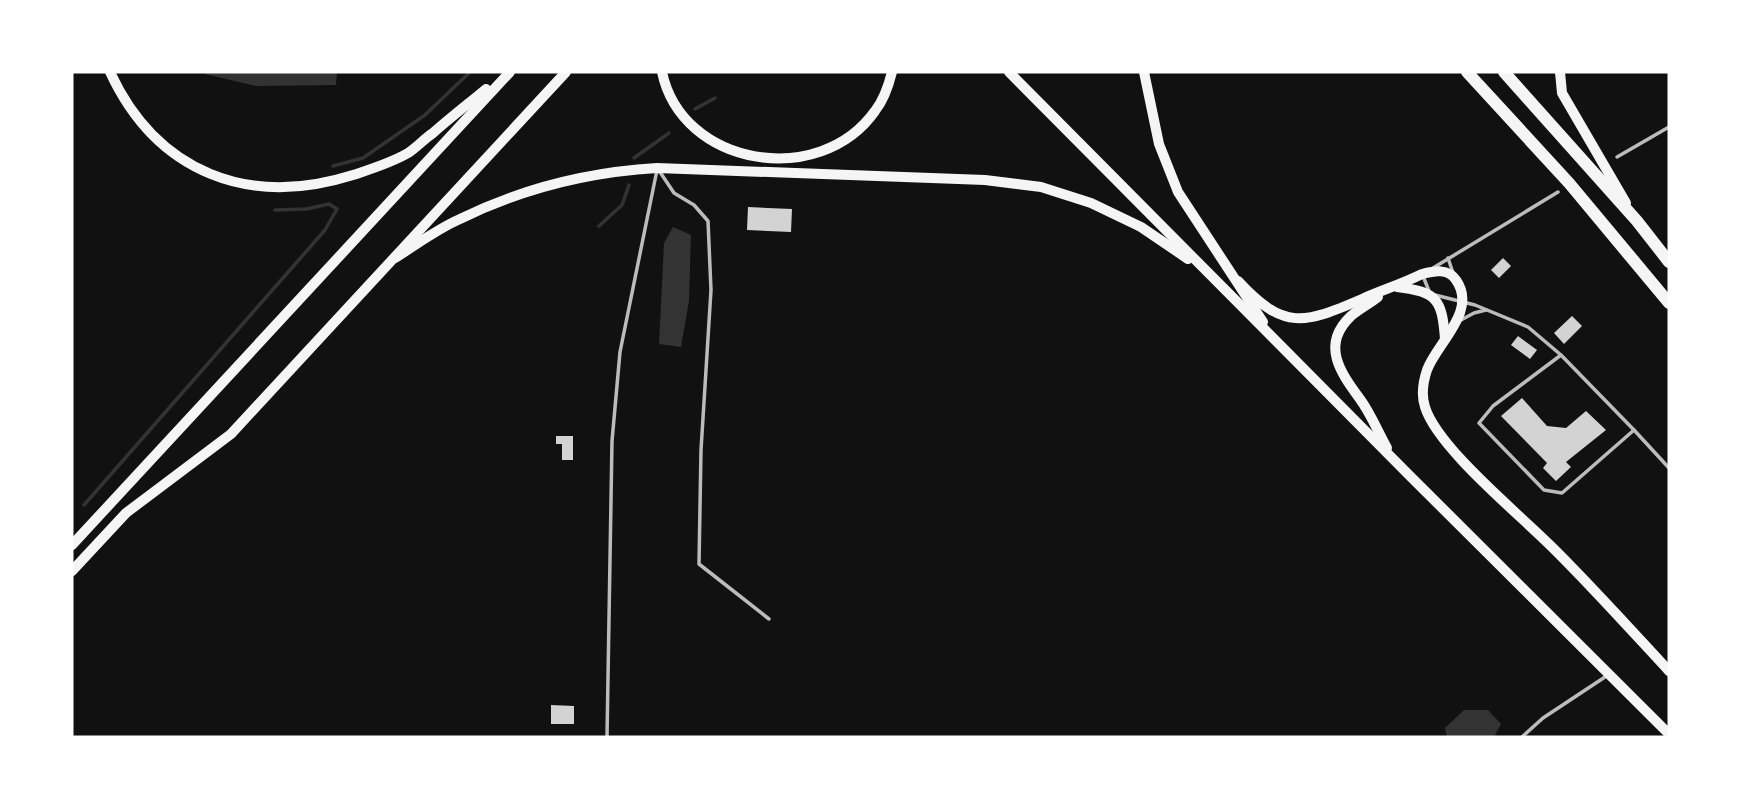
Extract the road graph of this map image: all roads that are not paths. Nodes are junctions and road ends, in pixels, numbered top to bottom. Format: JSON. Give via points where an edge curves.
{"nodes":[{"id":1,"x":110,"y":72,"type":"edge"},
{"id":2,"x":509,"y":72,"type":"edge"},
{"id":3,"x":566,"y":72,"type":"edge"},
{"id":4,"x":663,"y":72,"type":"edge"},
{"id":5,"x":892,"y":72,"type":"edge"},
{"id":6,"x":1009,"y":72,"type":"edge"},
{"id":7,"x":1144,"y":72,"type":"edge"},
{"id":8,"x":1467,"y":72,"type":"edge"},
{"id":9,"x":1504,"y":72,"type":"edge"},
{"id":10,"x":1560,"y":72,"type":"edge"},
{"id":11,"x":1669,"y":127,"type":"edge"},
{"id":12,"x":1617,"y":157,"type":"dead end"},
{"id":13,"x":657,"y":167,"type":"junction"},
{"id":14,"x":1558,"y":192,"type":"dead end"},
{"id":15,"x":1637,"y":221,"type":"junction"},
{"id":16,"x":395,"y":258,"type":"junction"},
{"id":17,"x":1448,"y":258,"type":"junction"},
{"id":18,"x":1669,"y":262,"type":"edge"},
{"id":19,"x":1209,"y":274,"type":"junction"},
{"id":20,"x":1422,"y":274,"type":"junction"},
{"id":21,"x":1454,"y":277,"type":"junction"},
{"id":22,"x":1238,"y":281,"type":"junction"},
{"id":23,"x":1393,"y":288,"type":"junction"},
{"id":24,"x":1430,"y":294,"type":"junction"},
{"id":25,"x":1462,"y":300,"type":"junction"},
{"id":26,"x":1669,"y":303,"type":"edge"},
{"id":27,"x":1488,"y":310,"type":"junction"},
{"id":28,"x":1456,"y":323,"type":"junction"},
{"id":29,"x":1272,"y":336,"type":"junction"},
{"id":30,"x":1445,"y":339,"type":"junction"},
{"id":31,"x":1561,"y":355,"type":"junction"},
{"id":32,"x":1634,"y":430,"type":"junction"},
{"id":33,"x":1393,"y":460,"type":"junction"},
{"id":34,"x":1669,"y":468,"type":"edge"},
{"id":35,"x":72,"y":545,"type":"edge"},
{"id":36,"x":72,"y":571,"type":"edge"},
{"id":37,"x":769,"y":619,"type":"dead end"},
{"id":38,"x":1669,"y":671,"type":"edge"},
{"id":39,"x":1610,"y":674,"type":"junction"},
{"id":40,"x":1669,"y":734,"type":"edge"},
{"id":41,"x":607,"y":737,"type":"edge"},
{"id":42,"x":1522,"y":737,"type":"edge"}],
"edges":[{"from":1,"to":2,"type":"highway","via":[[140,120],[160,143],[189,164],[221,179],[256,187],[296,188],[340,179],[408,153]]},
{"from":2,"to":35,"type":"highway"},
{"from":3,"to":16,"type":"highway"},
{"from":4,"to":5,"type":"highway","via":[[678,110],[698,132],[725,149],[758,158],[794,158],[824,151],[857,131],[876,111]]},
{"from":6,"to":19,"type":"highway"},
{"from":7,"to":22,"type":"highway","via":[[1158,144],[1178,192]]},
{"from":8,"to":26,"type":"highway","via":[[1569,183]]},
{"from":9,"to":15,"type":"highway"},
{"from":10,"to":15,"type":"highway","via":[[1562,93]]},
{"from":11,"to":12,"type":"lane"},
{"from":13,"to":16,"type":"highway","via":[[613,170],[510,197],[458,219]]},
{"from":13,"to":19,"type":"highway","via":[[985,180],[1041,187],[1091,203],[1141,227]]},
{"from":13,"to":37,"type":"lane","via":[[674,193],[708,220],[711,290],[699,564]]},
{"from":13,"to":41,"type":"lane","via":[[620,352],[612,441]]},
{"from":14,"to":17,"type":"lane"},
{"from":15,"to":18,"type":"highway"},
{"from":16,"to":36,"type":"highway","via":[[231,434],[126,513]]},
{"from":17,"to":20,"type":"lane"},
{"from":17,"to":21,"type":"lane"},
{"from":19,"to":29,"type":"highway"},
{"from":20,"to":21,"type":"highway","via":[[1446,272]]},
{"from":20,"to":23,"type":"highway"},
{"from":20,"to":24,"type":"lane"},
{"from":21,"to":25,"type":"highway"},
{"from":22,"to":23,"type":"highway","via":[[1262,306],[1293,319],[1332,313]]},
{"from":22,"to":29,"type":"highway"},
{"from":23,"to":24,"type":"highway"},
{"from":23,"to":33,"type":"highway","via":[[1349,317],[1335,348],[1340,371],[1362,400]]},
{"from":24,"to":25,"type":"lane"},
{"from":24,"to":30,"type":"highway","via":[[1442,309]]},
{"from":25,"to":27,"type":"lane"},
{"from":25,"to":28,"type":"highway"},
{"from":27,"to":28,"type":"lane"},
{"from":27,"to":31,"type":"lane","via":[[1528,327]]},
{"from":28,"to":30,"type":"highway"},
{"from":29,"to":33,"type":"highway"},
{"from":30,"to":38,"type":"highway","via":[[1423,382],[1425,407],[1441,435]]},
{"from":31,"to":32,"type":"lane"},
{"from":31,"to":32,"type":"lane","via":[[1493,406],[1479,423],[1544,490],[1562,493]]},
{"from":32,"to":34,"type":"lane"},
{"from":33,"to":39,"type":"highway"},
{"from":39,"to":40,"type":"highway"},
{"from":39,"to":42,"type":"lane"}]}
